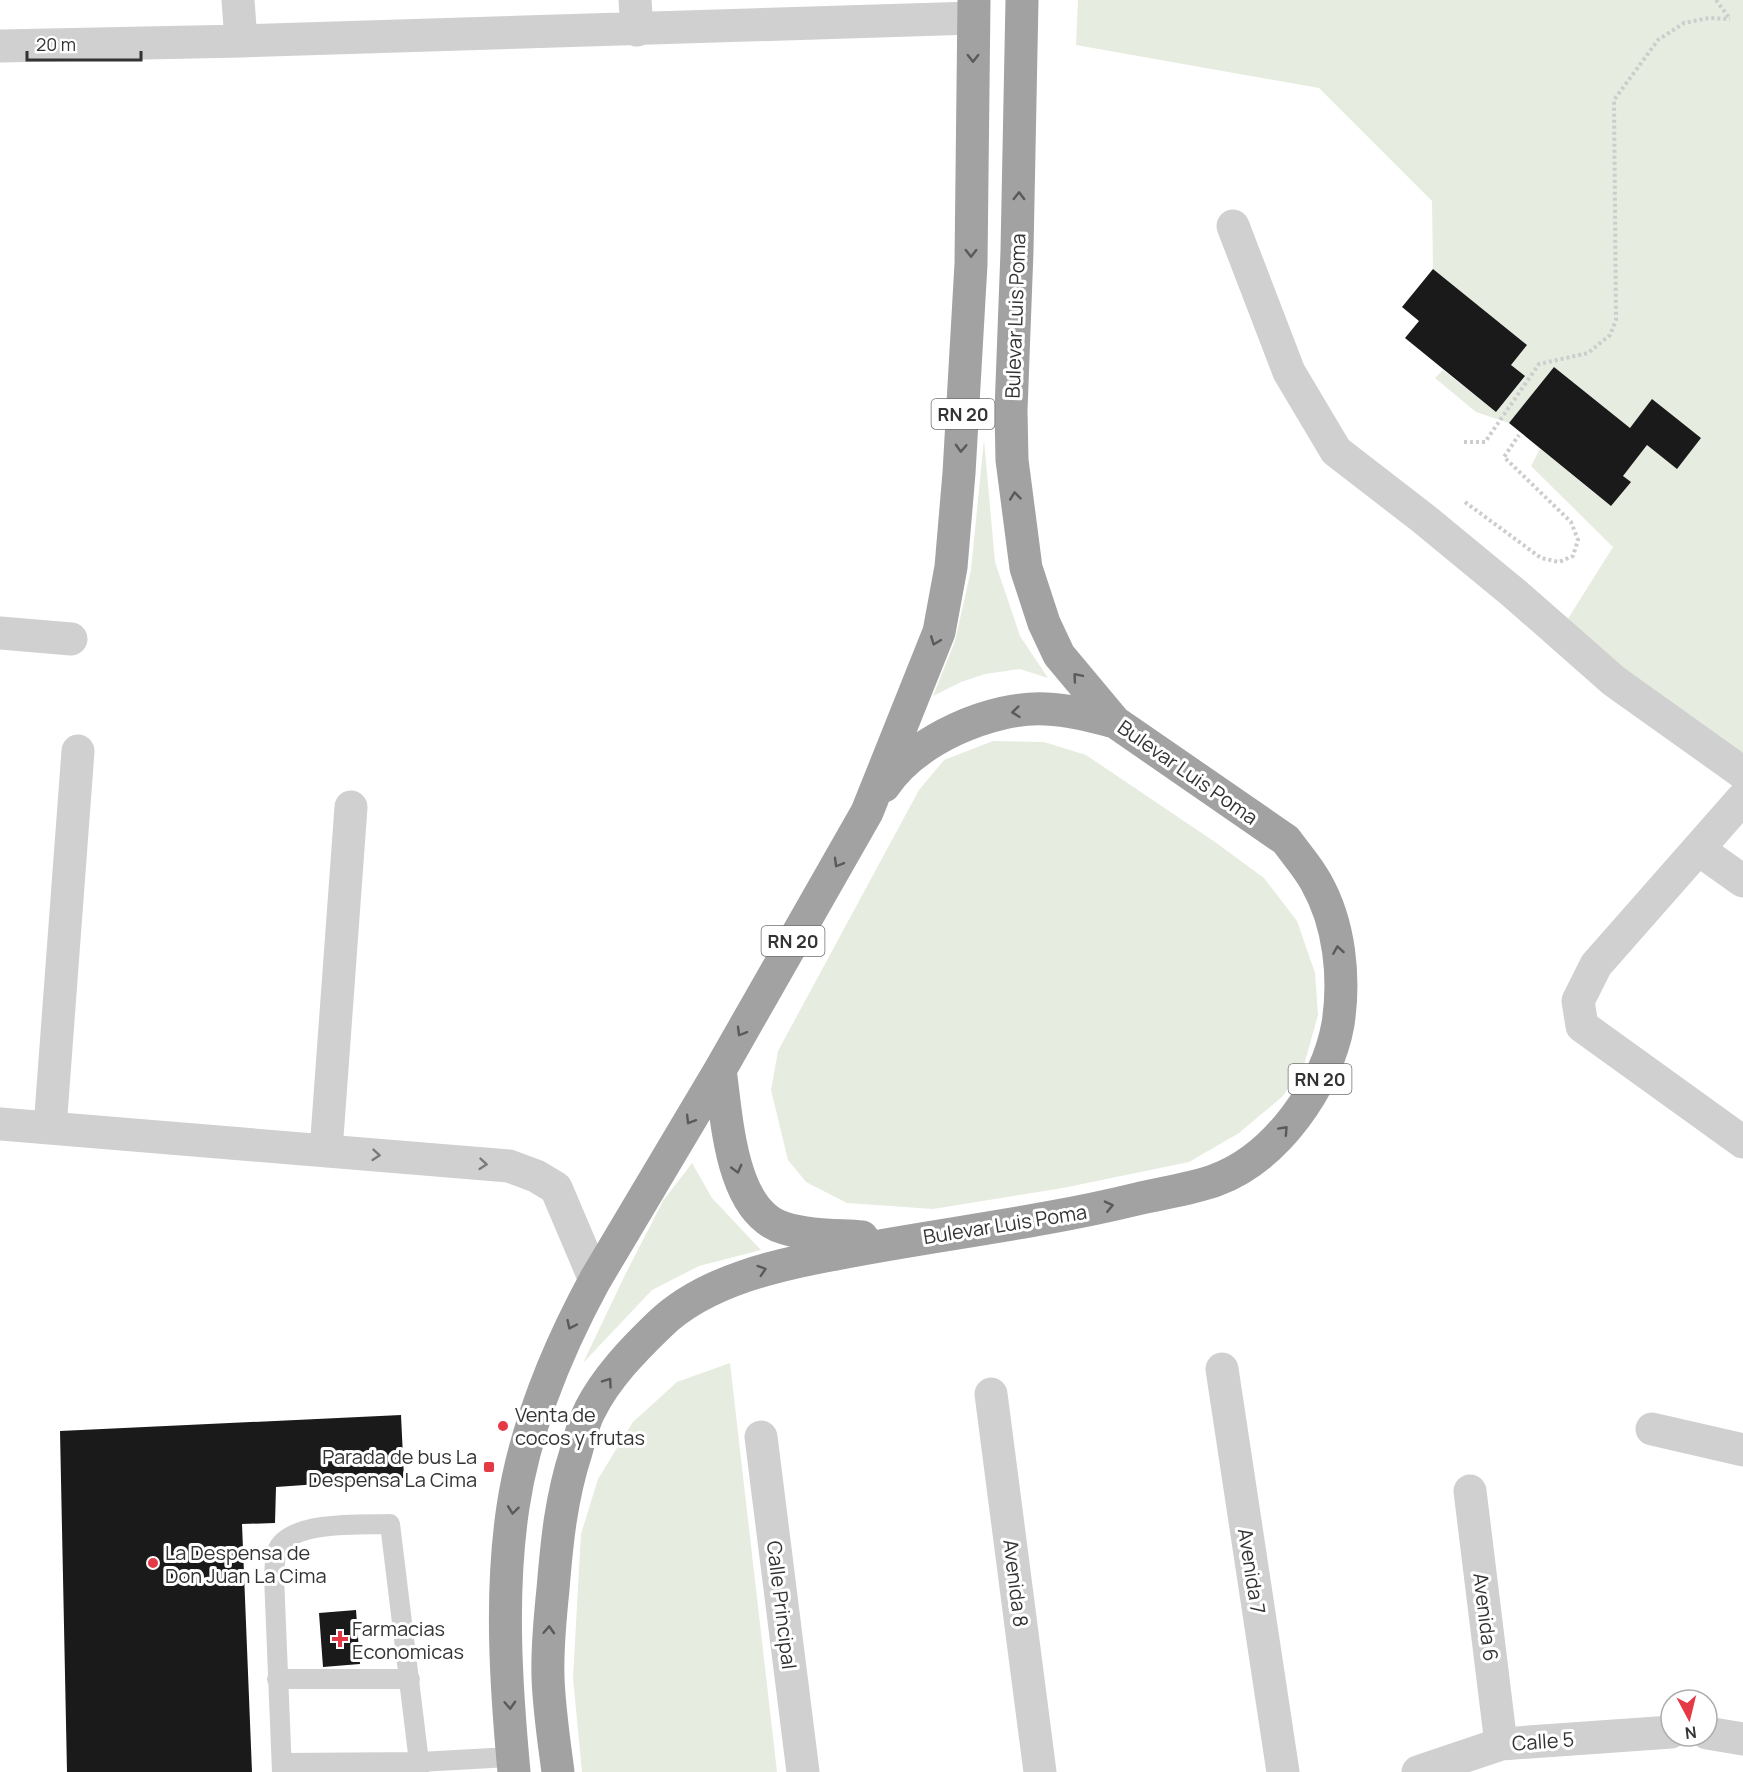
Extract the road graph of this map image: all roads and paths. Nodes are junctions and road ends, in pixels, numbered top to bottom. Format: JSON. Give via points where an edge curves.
{"nodes":[{"id":1,"x":238,"y":0,"type":"edge"},
{"id":2,"x":1022,"y":0,"type":"edge"},
{"id":3,"x":1716,"y":0,"type":"edge"},
{"id":4,"x":973,"y":9,"type":"edge"},
{"id":5,"x":636,"y":15,"type":"edge"},
{"id":6,"x":241,"y":41,"type":"junction"},
{"id":7,"x":0,"y":46,"type":"edge"},
{"id":8,"x":1021,"y":92,"type":"junction"},
{"id":9,"x":1233,"y":226,"type":"dead end"},
{"id":10,"x":1519,"y":435,"type":"dead end"},
{"id":11,"x":1464,"y":442,"type":"dead end"},
{"id":12,"x":1462,"y":500,"type":"dead end"},
{"id":13,"x":0,"y":633,"type":"edge"},
{"id":14,"x":70,"y":639,"type":"dead end"},
{"id":15,"x":1115,"y":722,"type":"junction"},
{"id":16,"x":78,"y":751,"type":"dead end"},
{"id":17,"x":1743,"y":773,"type":"edge"},
{"id":18,"x":1743,"y":798,"type":"edge"},
{"id":19,"x":351,"y":807,"type":"dead end"},
{"id":20,"x":867,"y":812,"type":"junction"},
{"id":21,"x":1698,"y":849,"type":"junction"},
{"id":22,"x":1743,"y":881,"type":"edge"},
{"id":23,"x":720,"y":1070,"type":"junction"},
{"id":24,"x":0,"y":1124,"type":"edge"},
{"id":25,"x":50,"y":1128,"type":"junction"},
{"id":26,"x":1743,"y":1142,"type":"edge"},
{"id":27,"x":326,"y":1151,"type":"junction"},
{"id":28,"x":906,"y":1240,"type":"junction"},
{"id":29,"x":595,"y":1280,"type":"junction"},
{"id":30,"x":1222,"y":1369,"type":"dead end"},
{"id":31,"x":991,"y":1394,"type":"dead end"},
{"id":32,"x":1652,"y":1430,"type":"dead end"},
{"id":33,"x":761,"y":1437,"type":"dead end"},
{"id":34,"x":1743,"y":1450,"type":"edge"},
{"id":35,"x":1470,"y":1491,"type":"dead end"},
{"id":36,"x":410,"y":1678,"type":"junction"},
{"id":37,"x":277,"y":1679,"type":"junction"},
{"id":38,"x":1659,"y":1733,"type":"edge"},
{"id":39,"x":1719,"y":1735,"type":"edge"},
{"id":40,"x":1743,"y":1739,"type":"edge"},
{"id":41,"x":1502,"y":1744,"type":"junction"},
{"id":42,"x":513,"y":1764,"type":"edge"},
{"id":43,"x":419,"y":1767,"type":"edge"},
{"id":44,"x":282,"y":1768,"type":"edge"},
{"id":45,"x":558,"y":1772,"type":"edge"},
{"id":46,"x":803,"y":1772,"type":"edge"},
{"id":47,"x":1040,"y":1772,"type":"edge"},
{"id":48,"x":1283,"y":1772,"type":"edge"},
{"id":49,"x":1418,"y":1772,"type":"edge"}],
"edges":[{"from":1,"to":6,"type":"street"},
{"from":2,"to":8,"type":"highway","name":"Bulevar Luis Poma","number":"RN 20"},
{"from":3,"to":11,"type":"path","via":[[1730,19],[1684,23],[1658,40],[1614,99],[1616,320],[1610,335],[1587,353],[1539,364],[1485,442]]},
{"from":4,"to":5,"type":"street"},
{"from":4,"to":8,"type":"highway","via":[[999,29],[1006,41]]},
{"from":4,"to":20,"type":"highway","number":"RN 20","one_way":true,"via":[[971,264],[951,567],[939,632]]},
{"from":5,"to":6,"type":"street"},
{"from":6,"to":7,"type":"street"},
{"from":15,"to":8,"type":"highway","name":"Bulevar Luis Poma","number":"RN 20","one_way":true,"via":[[1059,655],[1044,623],[1021,543],[1011,411]]},
{"from":9,"to":17,"type":"street","via":[[1289,372],[1336,452],[1506,586],[1614,681]]},
{"from":10,"to":12,"type":"path","via":[[1503,457],[1571,522],[1578,540],[1573,556],[1559,562],[1541,558]]},
{"from":13,"to":14,"type":"street"},
{"from":15,"to":20,"type":"highway","one_way":true,"via":[[1044,709],[1008,712],[974,721],[941,736],[912,757],[887,782]]},
{"from":28,"to":15,"type":"highway","name":"Bulevar Luis Poma","number":"RN 20","one_way":true,"via":[[1074,1214],[1216,1180],[1269,1145],[1302,1108],[1322,1075],[1338,1024],[1341,970],[1335,933],[1316,882],[1286,840]]},
{"from":16,"to":25,"type":"street"},
{"from":18,"to":21,"type":"street"},
{"from":19,"to":27,"type":"street"},
{"from":20,"to":23,"type":"highway","number":"RN 20","one_way":true},
{"from":21,"to":22,"type":"street"},
{"from":21,"to":26,"type":"street","via":[[1596,965],[1578,1001],[1582,1026]]},
{"from":23,"to":28,"type":"highway","one_way":true,"via":[[735,1166],[749,1200],[763,1218],[783,1228],[817,1234]]},
{"from":23,"to":29,"type":"highway","number":"RN 20","one_way":true},
{"from":24,"to":25,"type":"street"},
{"from":25,"to":27,"type":"street"},
{"from":27,"to":29,"type":"street","one_way":true,"via":[[509,1166],[536,1176],[556,1188]]},
{"from":45,"to":28,"type":"highway","number":"RN 20","one_way":true,"via":[[548,1677],[557,1536],[564,1491],[589,1412],[610,1378],[661,1322],[712,1290],[782,1264]]},
{"from":29,"to":42,"type":"highway","number":"RN 20","one_way":true,"via":[[552,1366],[530,1433],[513,1507],[506,1624]]},
{"from":30,"to":48,"type":"street","name":"Avenida 7"},
{"from":31,"to":47,"type":"street","name":"Avenida 8"},
{"from":32,"to":34,"type":"street"},
{"from":33,"to":46,"type":"street","name":"Calle Principal"},
{"from":35,"to":41,"type":"street","name":"Avenida 6"},
{"from":36,"to":37,"type":"lane"},
{"from":36,"to":37,"type":"lane","via":[[390,1524],[301,1531],[282,1544],[276,1555],[274,1576]]},
{"from":36,"to":43,"type":"lane"},
{"from":37,"to":44,"type":"lane"},
{"from":38,"to":41,"type":"street","name":"Calle 5"},
{"from":39,"to":40,"type":"street"},
{"from":41,"to":49,"type":"street","name":"Calle 5"},
{"from":42,"to":43,"type":"lane"},
{"from":43,"to":44,"type":"lane"}]}
